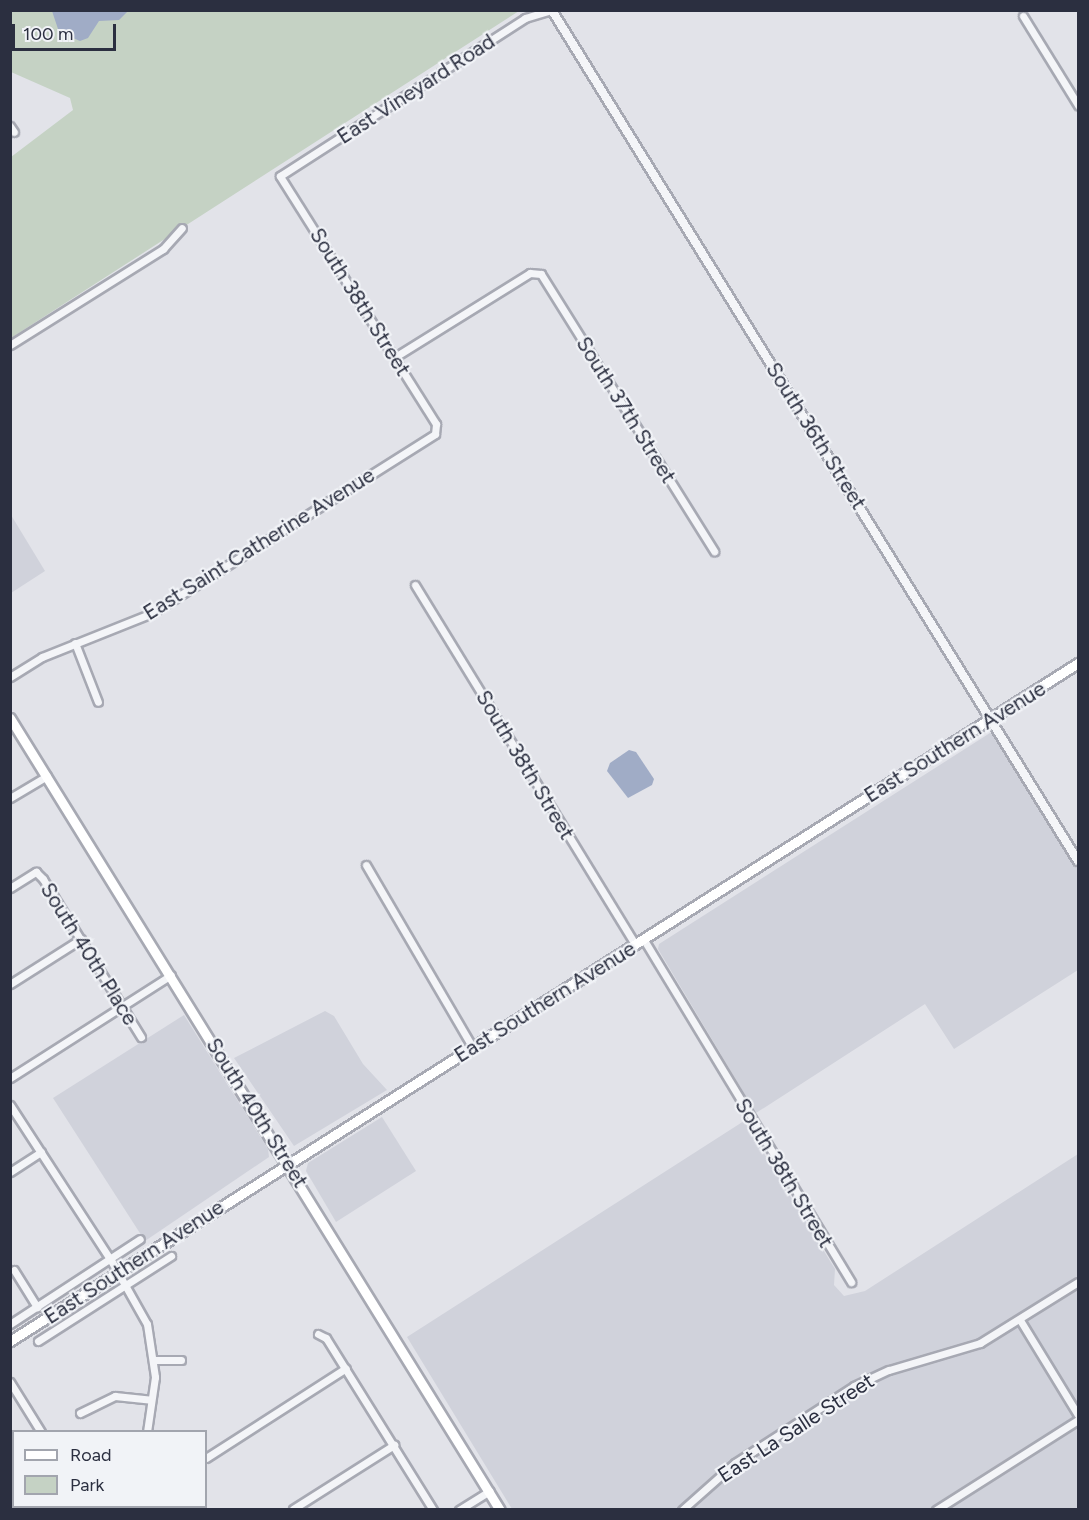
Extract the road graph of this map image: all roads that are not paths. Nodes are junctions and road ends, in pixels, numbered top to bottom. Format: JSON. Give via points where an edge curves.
{"nodes":[{"id":1,"x":552,"y":11,"type":"edge"},
{"id":2,"x":1023,"y":16,"type":"dead end"},
{"id":3,"x":1078,"y":105,"type":"edge"},
{"id":4,"x":280,"y":176,"type":"joint"},
{"id":5,"x":182,"y":228,"type":"dead end"},
{"id":6,"x":10,"y":345,"type":"edge"},
{"id":7,"x":395,"y":357,"type":"junction"},
{"id":8,"x":437,"y":430,"type":"joint"},
{"id":9,"x":714,"y":551,"type":"dead end"},
{"id":10,"x":415,"y":585,"type":"dead end"},
{"id":11,"x":75,"y":643,"type":"junction"},
{"id":12,"x":1078,"y":663,"type":"edge"},
{"id":13,"x":10,"y":677,"type":"edge"},
{"id":14,"x":98,"y":702,"type":"dead end"},
{"id":15,"x":10,"y":718,"type":"edge"},
{"id":16,"x":992,"y":718,"type":"junction"},
{"id":17,"x":47,"y":776,"type":"junction"},
{"id":18,"x":10,"y":798,"type":"edge"},
{"id":19,"x":1078,"y":861,"type":"edge"},
{"id":20,"x":366,"y":865,"type":"dead end"},
{"id":21,"x":10,"y":888,"type":"edge"},
{"id":22,"x":81,"y":939,"type":"junction"},
{"id":23,"x":640,"y":942,"type":"junction"},
{"id":24,"x":171,"y":975,"type":"junction"},
{"id":25,"x":10,"y":984,"type":"edge"},
{"id":26,"x":122,"y":1006,"type":"junction"},
{"id":27,"x":141,"y":1037,"type":"dead end"},
{"id":28,"x":472,"y":1048,"type":"junction"},
{"id":29,"x":10,"y":1078,"type":"edge"},
{"id":30,"x":10,"y":1105,"type":"edge"},
{"id":31,"x":41,"y":1152,"type":"junction"},
{"id":32,"x":289,"y":1164,"type":"junction"},
{"id":33,"x":10,"y":1172,"type":"edge"},
{"id":34,"x":140,"y":1239,"type":"dead end"},
{"id":35,"x":171,"y":1256,"type":"dead end"},
{"id":36,"x":111,"y":1260,"type":"junction"},
{"id":37,"x":14,"y":1270,"type":"dead end"},
{"id":38,"x":118,"y":1272,"type":"junction"},
{"id":39,"x":851,"y":1282,"type":"dead end"},
{"id":40,"x":1078,"y":1282,"type":"edge"},
{"id":41,"x":126,"y":1285,"type":"junction"},
{"id":42,"x":37,"y":1307,"type":"junction"},
{"id":43,"x":1020,"y":1320,"type":"junction"},
{"id":44,"x":10,"y":1324,"type":"edge"},
{"id":45,"x":318,"y":1334,"type":"dead end"},
{"id":46,"x":10,"y":1341,"type":"edge"},
{"id":47,"x":38,"y":1341,"type":"dead end"},
{"id":48,"x":154,"y":1360,"type":"junction"},
{"id":49,"x":181,"y":1360,"type":"dead end"},
{"id":50,"x":346,"y":1368,"type":"junction"},
{"id":51,"x":10,"y":1382,"type":"edge"},
{"id":52,"x":151,"y":1400,"type":"junction"},
{"id":53,"x":80,"y":1413,"type":"dead end"},
{"id":54,"x":1078,"y":1415,"type":"edge"},
{"id":55,"x":1078,"y":1420,"type":"edge"},
{"id":56,"x":40,"y":1430,"type":"edge"},
{"id":57,"x":147,"y":1430,"type":"edge"},
{"id":58,"x":394,"y":1445,"type":"junction"},
{"id":59,"x":207,"y":1457,"type":"edge"},
{"id":60,"x":489,"y":1491,"type":"junction"},
{"id":61,"x":687,"y":1508,"type":"edge"},
{"id":62,"x":293,"y":1509,"type":"edge"},
{"id":63,"x":433,"y":1509,"type":"edge"},
{"id":64,"x":459,"y":1509,"type":"edge"},
{"id":65,"x":500,"y":1509,"type":"edge"},
{"id":66,"x":936,"y":1509,"type":"edge"}],
"edges":[{"from":1,"to":4,"type":"street","name":"East Vineyard Road","via":[[525,18]]},
{"from":1,"to":16,"type":"street","name":"South 36th Street"},
{"from":2,"to":3,"type":"street"},
{"from":4,"to":7,"type":"street","name":"South 38th Street"},
{"from":5,"to":6,"type":"street","via":[[163,249]]},
{"from":7,"to":8,"type":"street","name":"South 38th Street"},
{"from":7,"to":9,"type":"street","name":"South 37th Street","via":[[537,272]]},
{"from":8,"to":11,"type":"street","name":"East Saint Catherine Avenue","via":[[152,613]]},
{"from":10,"to":23,"type":"street","name":"South 38th Street"},
{"from":11,"to":13,"type":"street","name":"East Saint Catherine Avenue"},
{"from":11,"to":14,"type":"street"},
{"from":12,"to":16,"type":"main road","name":"East Southern Avenue"},
{"from":15,"to":17,"type":"main road","name":"South 40th Street"},
{"from":16,"to":19,"type":"street","name":"South 36th Street"},
{"from":16,"to":23,"type":"main road","name":"East Southern Avenue"},
{"from":17,"to":18,"type":"street"},
{"from":17,"to":24,"type":"main road","name":"South 40th Street"},
{"from":20,"to":28,"type":"street"},
{"from":21,"to":22,"type":"street","name":"South 40th Place","via":[[36,872]]},
{"from":22,"to":25,"type":"street"},
{"from":22,"to":26,"type":"street","name":"South 40th Place"},
{"from":23,"to":28,"type":"main road","name":"East Southern Avenue"},
{"from":23,"to":39,"type":"street","name":"South 38th Street"},
{"from":24,"to":26,"type":"street"},
{"from":24,"to":32,"type":"main road","name":"South 40th Street"},
{"from":26,"to":27,"type":"street","name":"South 40th Place"},
{"from":26,"to":29,"type":"street"},
{"from":28,"to":32,"type":"main road","name":"East Southern Avenue"},
{"from":30,"to":31,"type":"street"},
{"from":31,"to":33,"type":"street"},
{"from":31,"to":36,"type":"street"},
{"from":32,"to":38,"type":"main road","name":"East Southern Avenue"},
{"from":32,"to":60,"type":"main road","name":"South 40th Street"},
{"from":34,"to":36,"type":"street","name":"East Southern Avenue"},
{"from":35,"to":41,"type":"street","name":"East Southern Avenue"},
{"from":36,"to":38,"type":"street"},
{"from":36,"to":42,"type":"street","name":"East Southern Avenue"},
{"from":37,"to":42,"type":"street"},
{"from":38,"to":41,"type":"street"},
{"from":38,"to":46,"type":"main road","name":"East Southern Avenue"},
{"from":40,"to":43,"type":"street","name":"East La Salle Street"},
{"from":41,"to":47,"type":"street","name":"East Southern Avenue"},
{"from":41,"to":48,"type":"street","via":[[147,1324]]},
{"from":42,"to":44,"type":"street","name":"East Southern Avenue"},
{"from":43,"to":54,"type":"street"},
{"from":43,"to":61,"type":"street","name":"East La Salle Street","via":[[980,1343],[889,1370],[854,1386],[735,1463]]},
{"from":45,"to":50,"type":"street","via":[[326,1338]]},
{"from":48,"to":49,"type":"street"},
{"from":48,"to":52,"type":"street"},
{"from":50,"to":58,"type":"street"},
{"from":50,"to":59,"type":"street"},
{"from":51,"to":56,"type":"street"},
{"from":52,"to":53,"type":"street","via":[[115,1396]]},
{"from":52,"to":57,"type":"street"},
{"from":55,"to":66,"type":"street"},
{"from":58,"to":62,"type":"street"},
{"from":58,"to":63,"type":"street"},
{"from":60,"to":64,"type":"street"},
{"from":60,"to":65,"type":"main road","name":"South 40th Street"}]}
